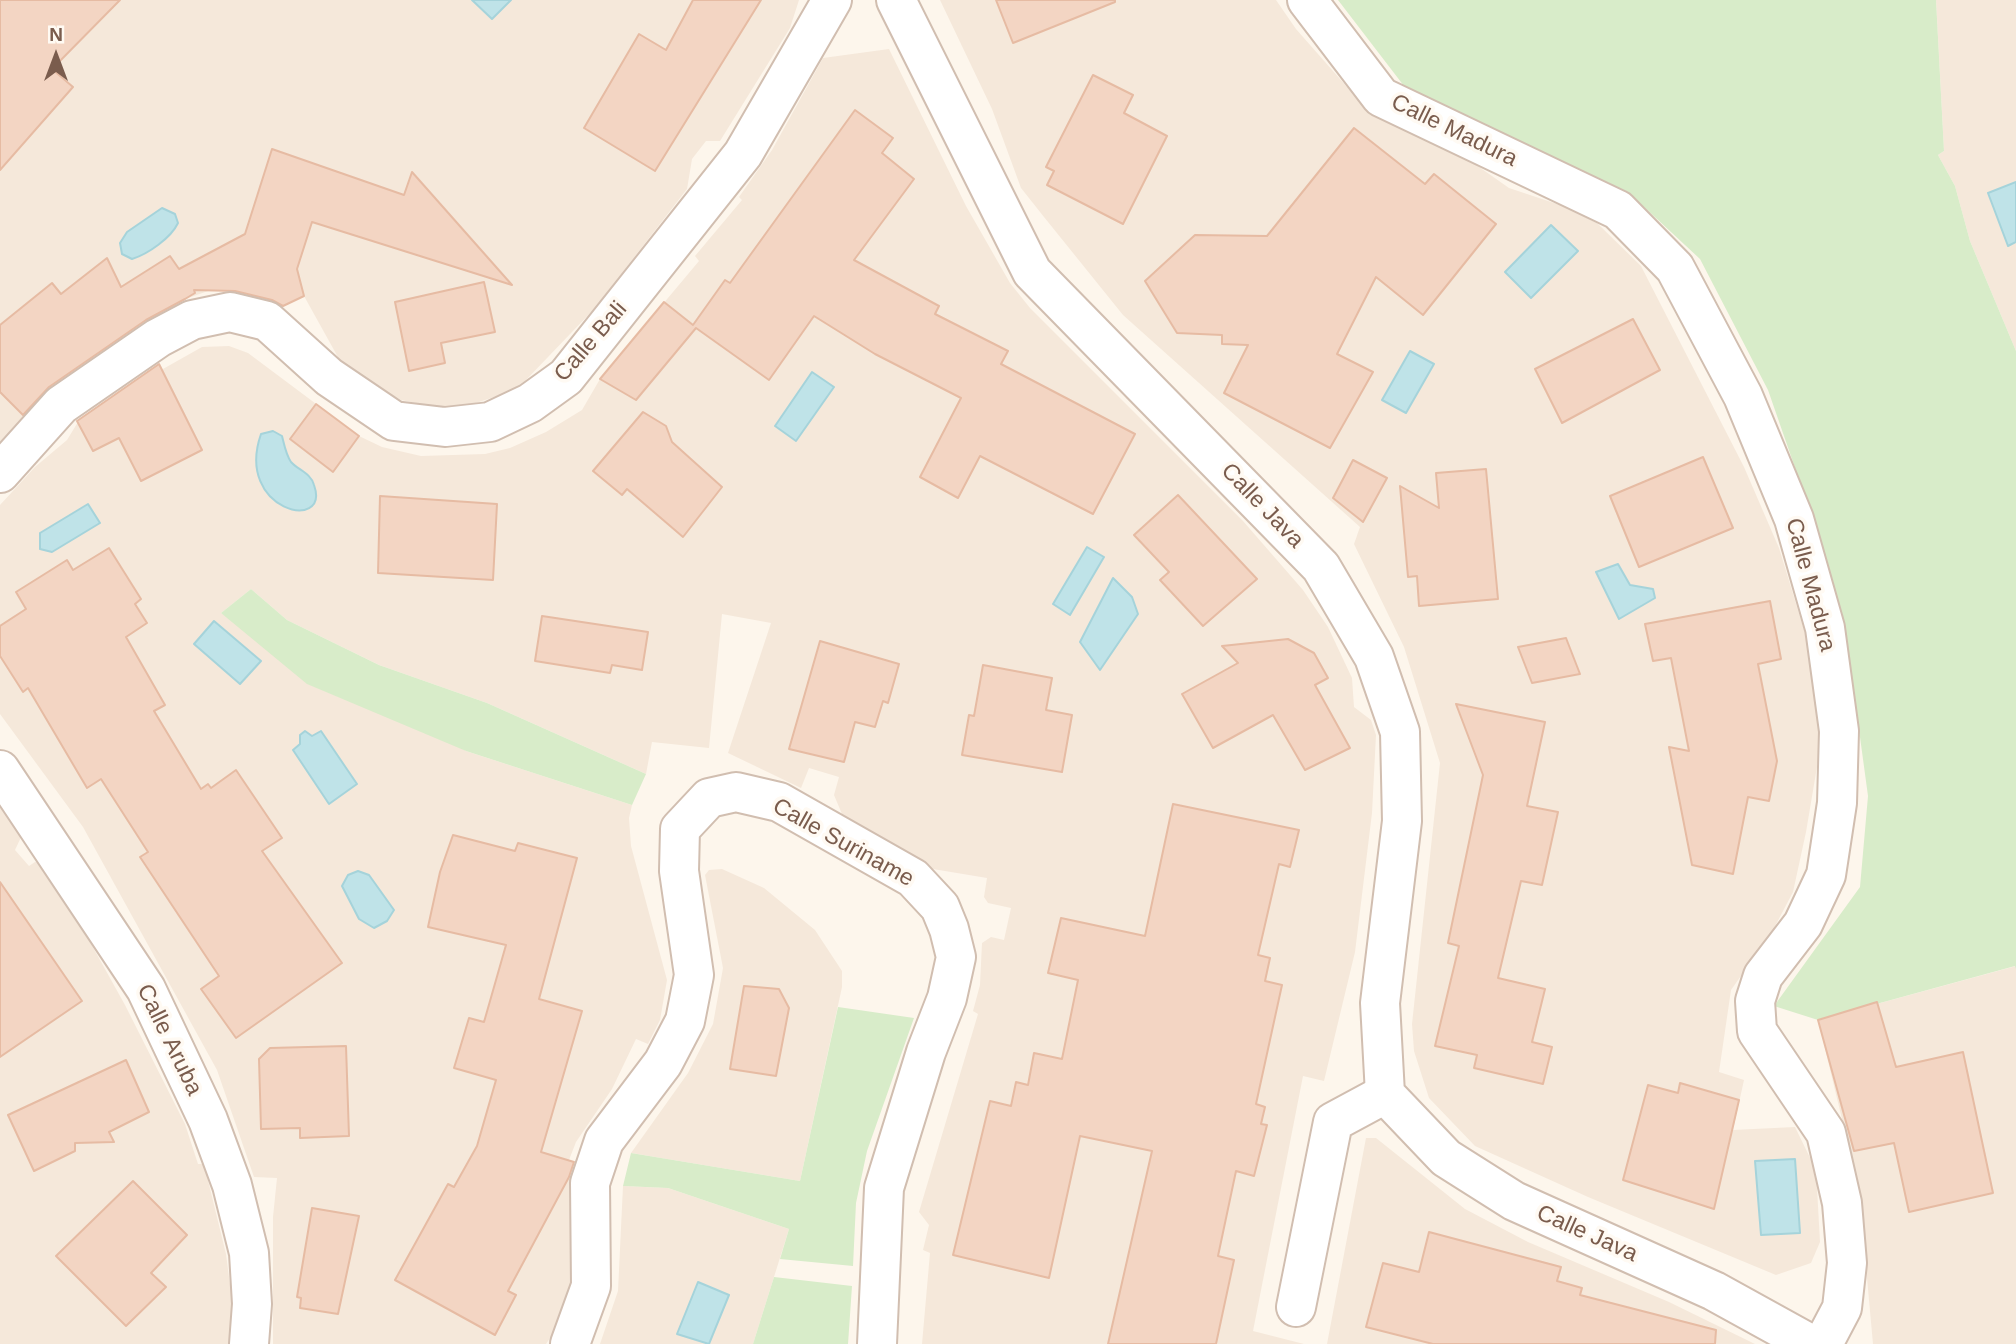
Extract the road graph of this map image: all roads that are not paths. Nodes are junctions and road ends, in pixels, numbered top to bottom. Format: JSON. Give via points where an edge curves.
{"nodes":[{"id":1,"x":832,"y":0,"type":"edge"},
{"id":2,"x":895,"y":0,"type":"edge"},
{"id":3,"x":1307,"y":0,"type":"edge"},
{"id":4,"x":0,"y":473,"type":"edge"},
{"id":5,"x":0,"y":770,"type":"edge"},
{"id":6,"x":1385,"y":1094,"type":"junction"},
{"id":7,"x":1296,"y":1307,"type":"dead end"},
{"id":8,"x":249,"y":1344,"type":"edge"},
{"id":9,"x":570,"y":1344,"type":"edge"},
{"id":10,"x":877,"y":1344,"type":"edge"},
{"id":11,"x":1810,"y":1344,"type":"edge"},
{"id":12,"x":1822,"y":1344,"type":"edge"}],
"edges":[{"from":1,"to":4,"type":"street","name":"Calle Bali","via":[[743,154],[566,377],[530,403],[490,422],[445,427],[394,421],[329,377],[267,321],[230,312],[192,320],[158,338],[61,405]]},
{"from":2,"to":6,"type":"street","name":"Calle Java","via":[[1032,272],[1321,567],[1374,657],[1400,732],[1401,758],[1402,821],[1380,1003]]},
{"from":3,"to":12,"type":"street","name":"Calle Madura","via":[[1381,97],[1618,210],[1675,268],[1743,396],[1794,519],[1825,628],[1839,731],[1837,803],[1826,876],[1803,924],[1763,976],[1755,1001],[1758,1031],[1826,1133],[1842,1203],[1847,1263],[1842,1308]]},
{"from":5,"to":8,"type":"street","name":"Calle Aruba","via":[[146,989],[208,1121],[232,1185],[249,1253]]},
{"from":6,"to":7,"type":"street","via":[[1333,1122]]},
{"from":6,"to":11,"type":"street","name":"Calle Java","via":[[1446,1158],[1514,1201],[1714,1291]]},
{"from":9,"to":10,"type":"street","name":"Calle Suriname","via":[[591,1286],[590,1183],[604,1141],[663,1063],[685,1021],[694,975],[678,871],[680,829],[709,798],[736,792],[779,802],[913,878],[940,907],[949,929],[956,957],[947,998],[884,1188]]}]}
